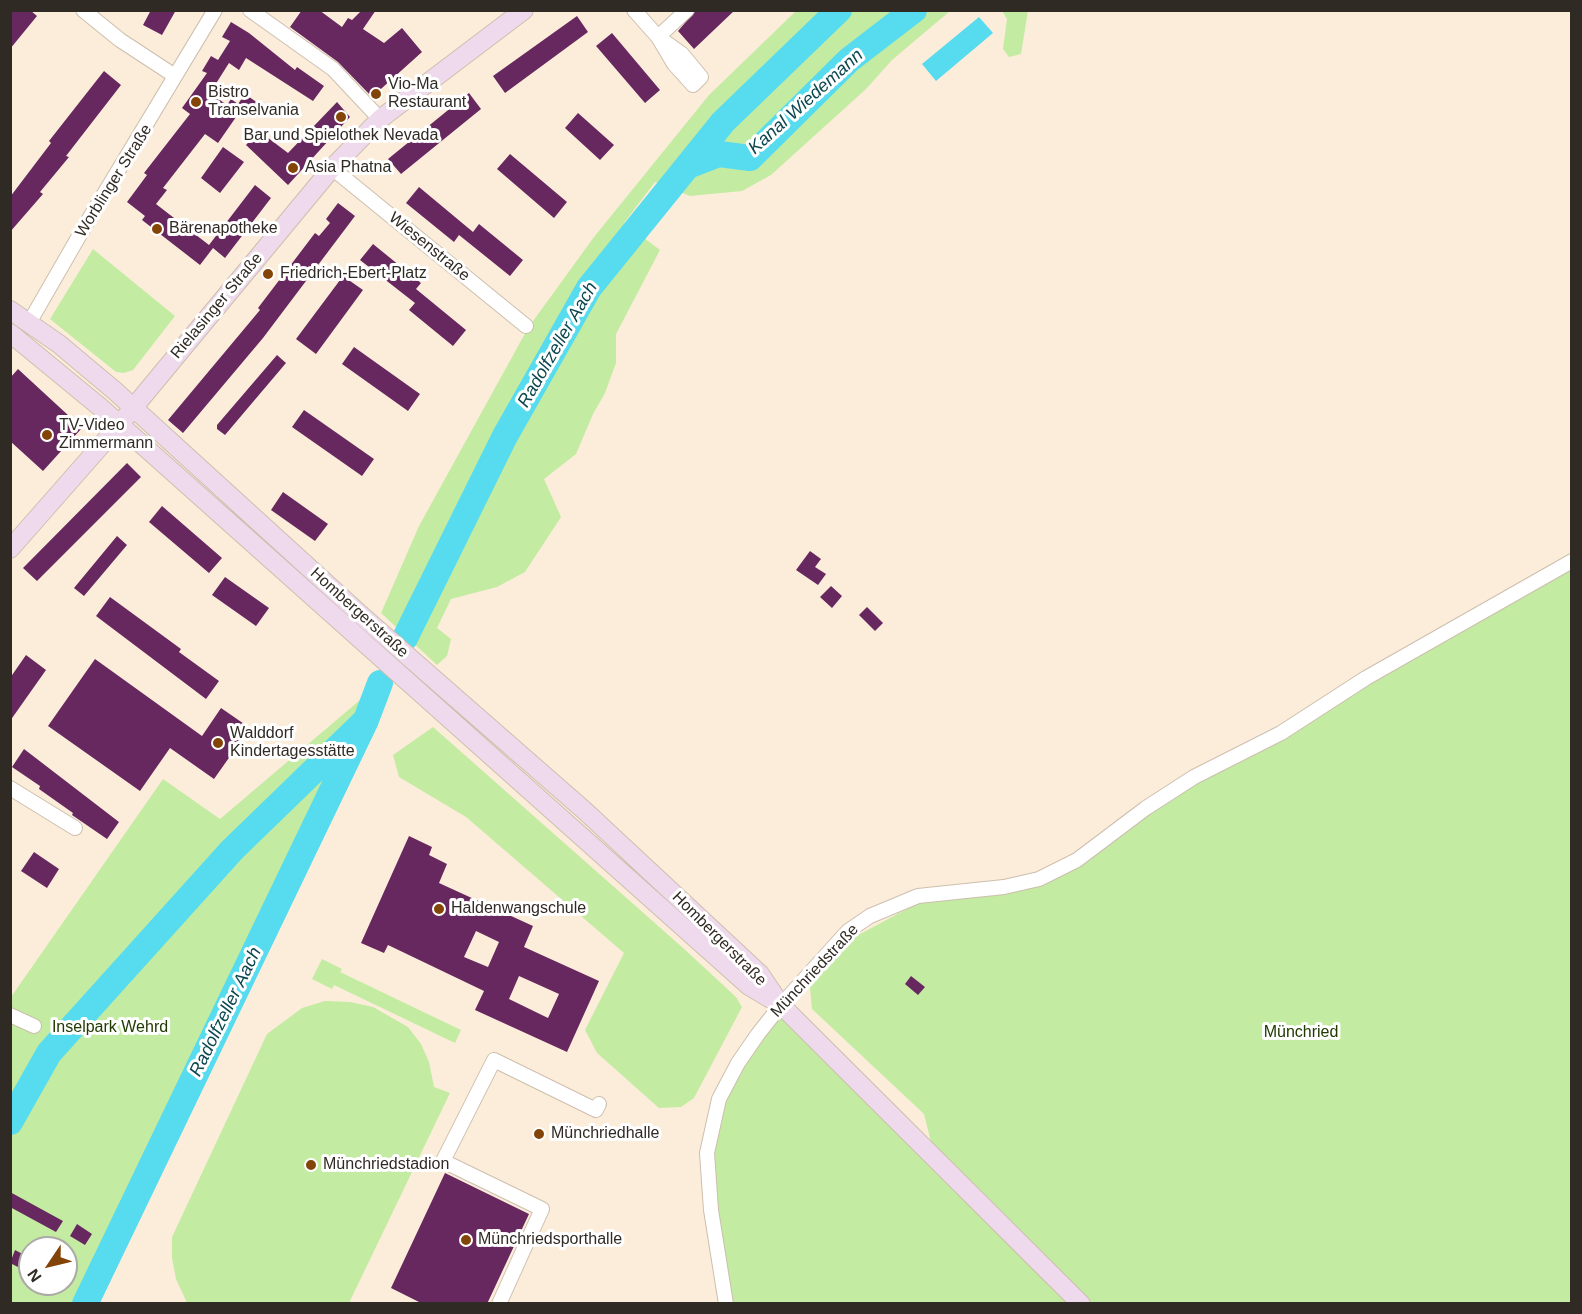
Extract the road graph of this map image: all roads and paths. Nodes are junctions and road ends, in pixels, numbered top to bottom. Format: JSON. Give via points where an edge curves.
{"nodes":[{"id":1,"x":83,"y":10,"type":"edge"},
{"id":2,"x":215,"y":10,"type":"edge"},
{"id":3,"x":250,"y":10,"type":"edge"},
{"id":4,"x":524,"y":10,"type":"edge"},
{"id":5,"x":634,"y":10,"type":"edge"},
{"id":6,"x":687,"y":10,"type":"edge"},
{"id":7,"x":175,"y":76,"type":"junction"},
{"id":8,"x":380,"y":119,"type":"junction"},
{"id":9,"x":332,"y":168,"type":"junction"},
{"id":10,"x":10,"y":310,"type":"edge"},
{"id":11,"x":29,"y":323,"type":"junction"},
{"id":12,"x":526,"y":326,"type":"dead end"},
{"id":13,"x":13,"y":340,"type":"edge"},
{"id":14,"x":133,"y":408,"type":"junction"},
{"id":15,"x":119,"y":425,"type":"junction"},
{"id":16,"x":10,"y":549,"type":"edge"},
{"id":17,"x":1572,"y":561,"type":"edge"},
{"id":18,"x":10,"y":788,"type":"edge"},
{"id":19,"x":75,"y":828,"type":"dead end"},
{"id":20,"x":781,"y":1005,"type":"junction"},
{"id":21,"x":10,"y":1015,"type":"edge"},
{"id":22,"x":34,"y":1026,"type":"dead end"},
{"id":23,"x":599,"y":1104,"type":"dead end"},
{"id":24,"x":499,"y":1304,"type":"edge"},
{"id":25,"x":726,"y":1304,"type":"edge"},
{"id":26,"x":1081,"y":1304,"type":"edge"}],
"edges":[{"from":1,"to":7,"type":"street"},
{"from":2,"to":7,"type":"street","name":"Worblinger Straße"},
{"from":3,"to":8,"type":"street","via":[[333,69]]},
{"from":4,"to":8,"type":"main road","name":"Rielasinger Straße"},
{"from":5,"to":6,"type":"street","via":[[658,37]]},
{"from":7,"to":11,"type":"street","name":"Worblinger Straße"},
{"from":8,"to":9,"type":"main road","name":"Rielasinger Straße"},
{"from":9,"to":12,"type":"street","name":"Wiesenstraße"},
{"from":9,"to":14,"type":"main road","name":"Rielasinger Straße"},
{"from":10,"to":11,"type":"main road"},
{"from":11,"to":13,"type":"main road","name":"Worblinger Straße"},
{"from":11,"to":14,"type":"main road"},
{"from":13,"to":15,"type":"main road"},
{"from":14,"to":15,"type":"main road","name":"Rielasinger Straße"},
{"from":14,"to":20,"type":"main road","name":"Hombergerstraße","via":[[585,811],[760,974]]},
{"from":15,"to":16,"type":"main road","name":"Rielasinger Straße"},
{"from":15,"to":20,"type":"main road","name":"Hombergerstraße","via":[[749,986]]},
{"from":17,"to":20,"type":"street","name":"Münchriedstraße","via":[[1366,678],[1281,733],[1194,777],[1077,860],[1039,879],[1004,887],[918,896],[870,916],[848,932]]},
{"from":18,"to":19,"type":"street"},
{"from":20,"to":25,"type":"street","name":"Münchriedstraße","via":[[738,1063],[719,1099],[707,1153],[711,1210]]},
{"from":20,"to":26,"type":"main road"},
{"from":21,"to":22,"type":"street"},
{"from":23,"to":24,"type":"street","via":[[596,1110],[494,1060],[442,1161],[542,1209]]}]}
